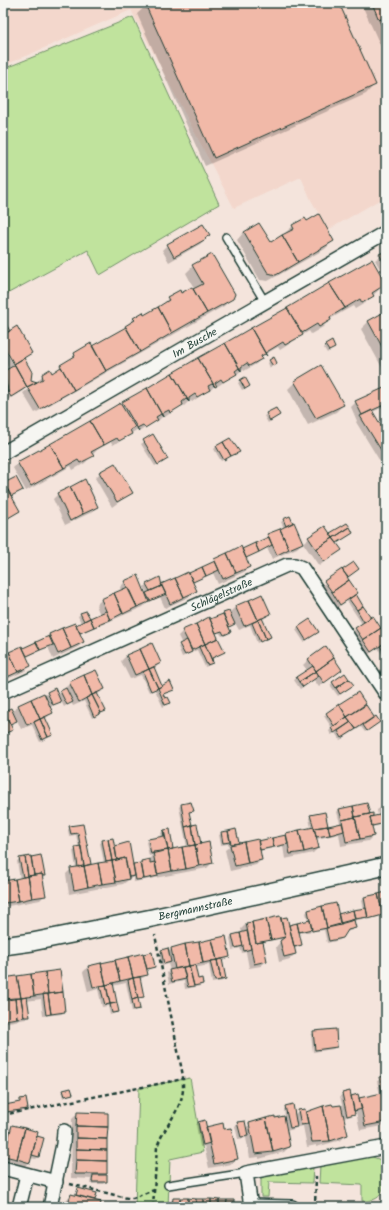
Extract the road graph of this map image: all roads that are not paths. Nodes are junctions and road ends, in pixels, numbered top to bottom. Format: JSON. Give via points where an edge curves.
{"nodes":[{"id":1,"x":386,"y":232,"type":"edge"},
{"id":2,"x":226,"y":237,"type":"dead end"},
{"id":3,"x":265,"y":302,"type":"junction"},
{"id":4,"x":3,"y":453,"type":"edge"},
{"id":5,"x":3,"y":692,"type":"edge"},
{"id":6,"x":386,"y":694,"type":"edge"},
{"id":7,"x":386,"y":866,"type":"edge"},
{"id":8,"x":3,"y":946,"type":"edge"},
{"id":9,"x":64,"y":1131,"type":"dead end"},
{"id":10,"x":386,"y":1147,"type":"edge"},
{"id":11,"x":3,"y":1168,"type":"edge"},
{"id":12,"x":246,"y":1173,"type":"junction"},
{"id":13,"x":27,"y":1175,"type":"junction"},
{"id":14,"x":56,"y":1182,"type":"junction"},
{"id":15,"x":168,"y":1185,"type":"road end"},
{"id":16,"x":19,"y":1207,"type":"edge"},
{"id":17,"x":50,"y":1207,"type":"edge"},
{"id":18,"x":251,"y":1207,"type":"edge"},
{"id":19,"x":292,"y":1207,"type":"edge"}],
"edges":[{"from":1,"to":3,"type":"street","name":"Im Busche"},
{"from":2,"to":3,"type":"lane"},
{"from":3,"to":4,"type":"street","name":"Im Busche"},
{"from":5,"to":6,"type":"street","name":"Schlägelstraße","via":[[280,568],[295,564],[302,568]]},
{"from":7,"to":8,"type":"street","name":"Bergmannstraße","via":[[152,918]]},
{"from":9,"to":14,"type":"street"},
{"from":10,"to":12,"type":"street"},
{"from":11,"to":13,"type":"street"},
{"from":12,"to":15,"type":"lane"},
{"from":12,"to":18,"type":"street"},
{"from":13,"to":14,"type":"street"},
{"from":13,"to":16,"type":"street"},
{"from":14,"to":17,"type":"street"},
{"from":18,"to":19,"type":"street"}]}
